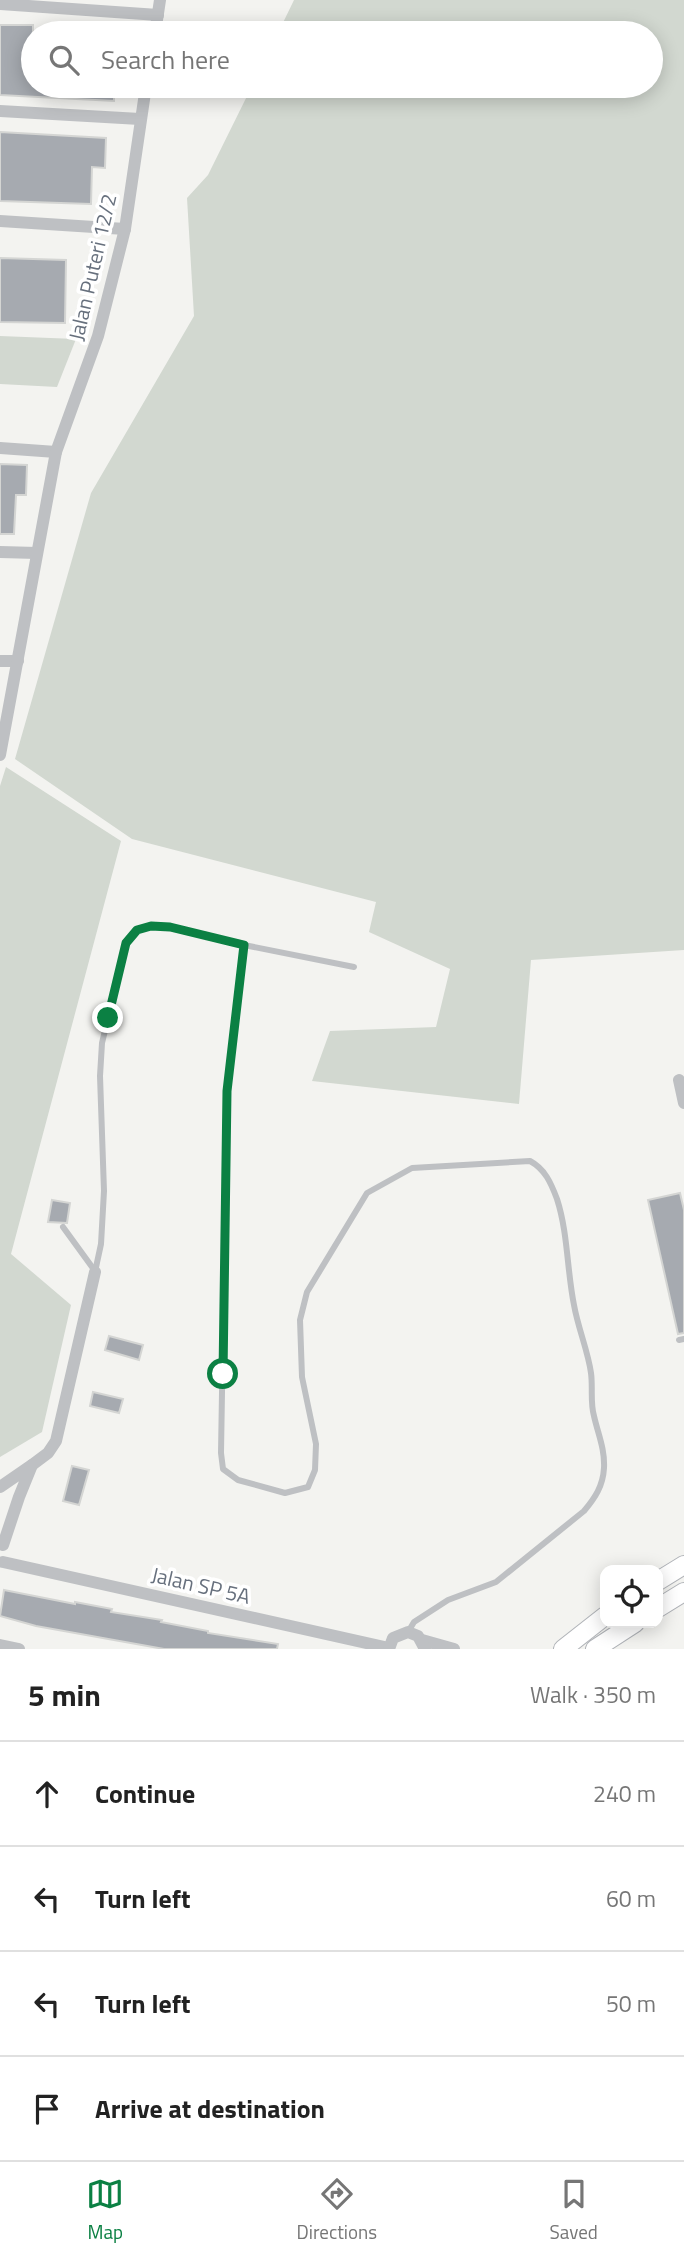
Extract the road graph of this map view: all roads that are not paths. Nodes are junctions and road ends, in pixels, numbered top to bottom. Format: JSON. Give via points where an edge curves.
{"nodes":[{"id":1,"x":160,"y":0,"type":"edge"},
{"id":2,"x":0,"y":4,"type":"edge"},
{"id":3,"x":158,"y":15,"type":"junction"},
{"id":4,"x":157,"y":21,"type":"edge"},
{"id":5,"x":144,"y":98,"type":"edge"},
{"id":6,"x":0,"y":111,"type":"edge"},
{"id":7,"x":140,"y":119,"type":"junction"},
{"id":8,"x":0,"y":221,"type":"edge"},
{"id":9,"x":125,"y":229,"type":"junction"},
{"id":10,"x":0,"y":448,"type":"edge"},
{"id":11,"x":56,"y":452,"type":"junction"},
{"id":12,"x":0,"y":552,"type":"edge"},
{"id":13,"x":37,"y":553,"type":"junction"},
{"id":14,"x":0,"y":661,"type":"edge"},
{"id":15,"x":18,"y":661,"type":"junction"},
{"id":16,"x":0,"y":755,"type":"edge"},
{"id":17,"x":244,"y":945,"type":"junction"},
{"id":18,"x":354,"y":967,"type":"dead end"},
{"id":19,"x":679,"y":1080,"type":"dead end"},
{"id":20,"x":684,"y":1103,"type":"edge"},
{"id":21,"x":63,"y":1227,"type":"dead end"},
{"id":22,"x":95,"y":1272,"type":"junction"},
{"id":23,"x":33,"y":1465,"type":"junction"},
{"id":24,"x":0,"y":1487,"type":"edge"},
{"id":25,"x":2,"y":1543,"type":"edge"},
{"id":26,"x":2,"y":1564,"type":"edge"},
{"id":27,"x":684,"y":1565,"type":"edge"},
{"id":28,"x":663,"y":1578,"type":"edge"},
{"id":29,"x":684,"y":1592,"type":"edge"},
{"id":30,"x":663,"y":1605,"type":"edge"},
{"id":31,"x":600,"y":1620,"type":"edge"},
{"id":32,"x":627,"y":1628,"type":"edge"},
{"id":33,"x":408,"y":1632,"type":"junction"},
{"id":34,"x":424,"y":1644,"type":"edge"},
{"id":35,"x":0,"y":1645,"type":"edge"},
{"id":36,"x":389,"y":1648,"type":"edge"},
{"id":37,"x":19,"y":1649,"type":"edge"},
{"id":38,"x":454,"y":1649,"type":"edge"},
{"id":39,"x":563,"y":1649,"type":"edge"},
{"id":40,"x":595,"y":1649,"type":"edge"}],
"edges":[{"from":1,"to":3,"type":"street"},
{"from":2,"to":3,"type":"street"},
{"from":3,"to":4,"type":"street"},
{"from":5,"to":7,"type":"street","name":"Jalan Puteri 12/2"},
{"from":6,"to":7,"type":"street"},
{"from":7,"to":9,"type":"street","name":"Jalan Puteri 12/2"},
{"from":8,"to":9,"type":"street"},
{"from":9,"to":11,"type":"street","name":"Jalan Puteri 12/2","via":[[98,335]]},
{"from":10,"to":11,"type":"street"},
{"from":11,"to":13,"type":"street","name":"Jalan Puteri 12/2"},
{"from":12,"to":13,"type":"street"},
{"from":13,"to":15,"type":"street","name":"Jalan Puteri 12/2"},
{"from":14,"to":15,"type":"street"},
{"from":15,"to":16,"type":"street","name":"Jalan Puteri 12/2"},
{"from":17,"to":18,"type":"lane"},
{"from":17,"to":22,"type":"lane","via":[[151,926],[137,930],[126,943],[102,1043],[104,1191]]},
{"from":17,"to":33,"type":"lane","via":[[227,1091],[223,1469],[238,1480],[285,1493],[308,1487],[315,1470],[316,1444],[302,1377],[300,1320],[307,1293],[366,1193],[412,1168],[530,1161],[546,1174],[557,1201],[573,1302],[591,1371],[593,1415],[603,1445],[600,1489],[584,1511],[496,1582],[439,1605],[414,1622]]},
{"from":19,"to":20,"type":"street"},
{"from":21,"to":22,"type":"lane"},
{"from":22,"to":23,"type":"street","via":[[56,1441]]},
{"from":23,"to":24,"type":"street"},
{"from":23,"to":25,"type":"street"},
{"from":25,"to":26,"type":"street"},
{"from":26,"to":36,"type":"street","name":"Jalan SP 5A"},
{"from":27,"to":28,"type":"street"},
{"from":29,"to":30,"type":"street"},
{"from":31,"to":39,"type":"street"},
{"from":32,"to":40,"type":"street"},
{"from":33,"to":34,"type":"street"},
{"from":33,"to":36,"type":"street","name":"Jalan SP 5A","via":[[393,1638]]},
{"from":34,"to":38,"type":"street"},
{"from":35,"to":37,"type":"street"}]}
